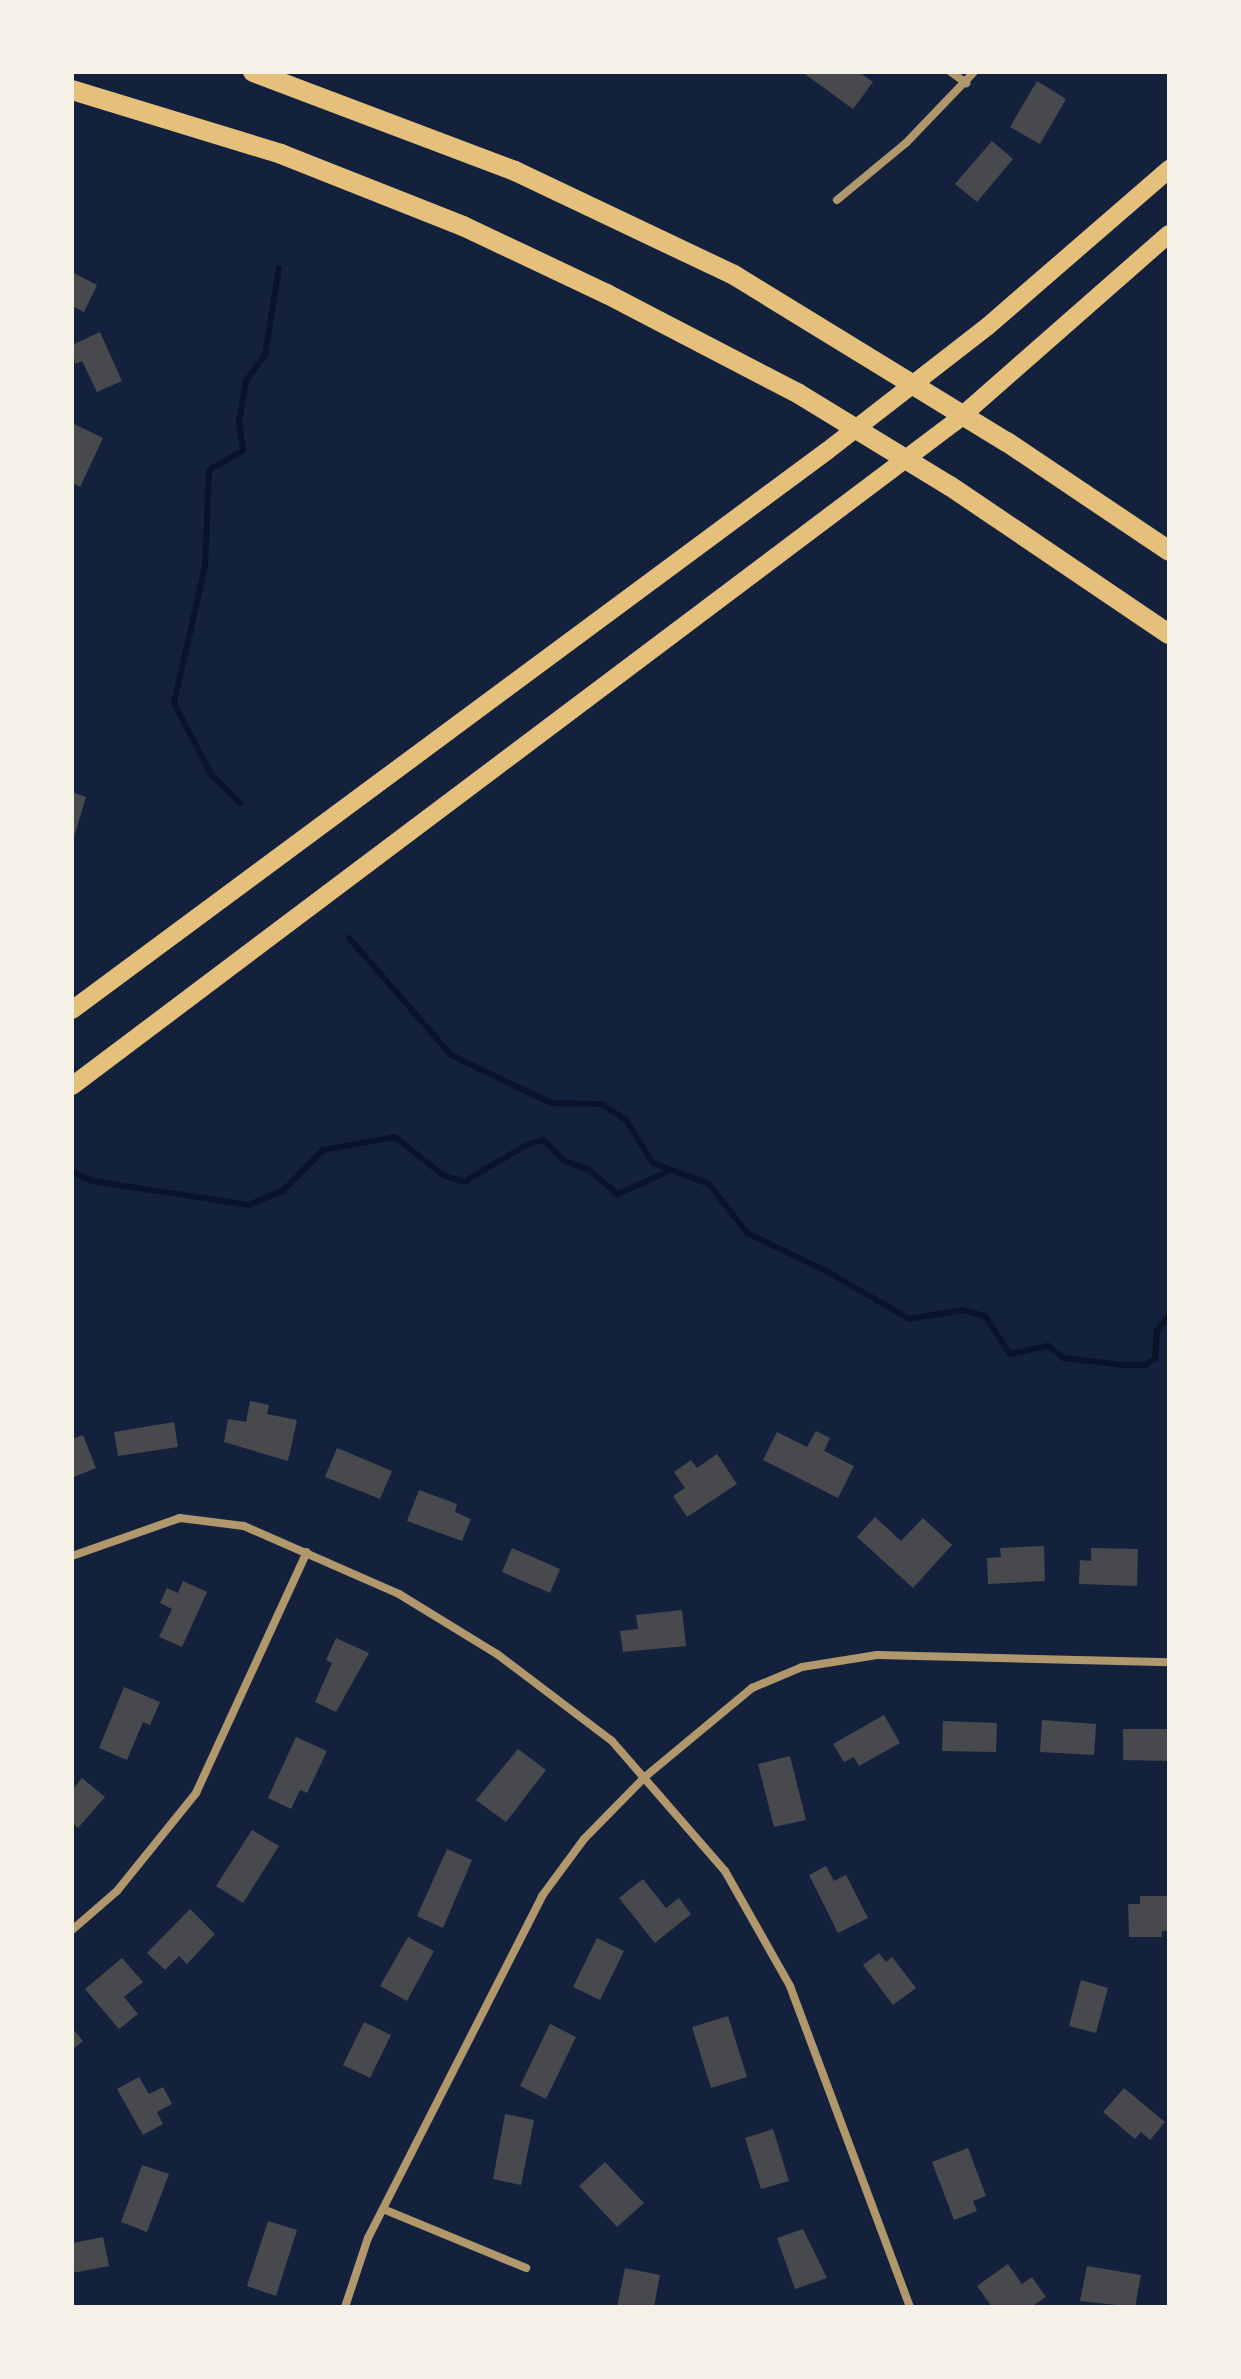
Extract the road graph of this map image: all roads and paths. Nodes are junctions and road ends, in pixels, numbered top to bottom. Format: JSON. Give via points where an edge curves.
{"nodes":[{"id":1,"x":253,"y":72,"type":"edge"},
{"id":2,"x":951,"y":72,"type":"edge"},
{"id":3,"x":974,"y":72,"type":"edge"},
{"id":4,"x":966,"y":83,"type":"junction"},
{"id":5,"x":72,"y":90,"type":"edge"},
{"id":6,"x":1169,"y":169,"type":"edge"},
{"id":7,"x":837,"y":200,"type":"dead end"},
{"id":8,"x":1169,"y":234,"type":"edge"},
{"id":9,"x":1169,"y":551,"type":"edge"},
{"id":10,"x":1169,"y":634,"type":"edge"},
{"id":11,"x":72,"y":1010,"type":"edge"},
{"id":12,"x":72,"y":1086,"type":"edge"},
{"id":13,"x":307,"y":1552,"type":"junction"},
{"id":14,"x":72,"y":1556,"type":"edge"},
{"id":15,"x":1169,"y":1662,"type":"edge"},
{"id":16,"x":646,"y":1776,"type":"junction"},
{"id":17,"x":72,"y":1930,"type":"edge"},
{"id":18,"x":383,"y":2209,"type":"junction"},
{"id":19,"x":526,"y":2268,"type":"dead end"},
{"id":20,"x":345,"y":2307,"type":"edge"},
{"id":21,"x":910,"y":2307,"type":"edge"}],
"edges":[{"from":1,"to":9,"type":"highway","via":[[515,171],[734,275],[1007,442]]},
{"from":2,"to":4,"type":"street"},
{"from":3,"to":4,"type":"street"},
{"from":4,"to":7,"type":"street","via":[[906,143]]},
{"from":5,"to":10,"type":"highway","via":[[281,154],[463,226],[799,394],[950,486]]},
{"from":6,"to":11,"type":"main road","via":[[988,326],[827,451]]},
{"from":8,"to":12,"type":"main road","via":[[956,421]]},
{"from":13,"to":14,"type":"street","via":[[244,1526],[180,1518]]},
{"from":13,"to":16,"type":"street","via":[[399,1594],[497,1654],[612,1741]]},
{"from":13,"to":17,"type":"street","via":[[196,1793],[117,1891]]},
{"from":15,"to":16,"type":"street","via":[[877,1655],[802,1667],[752,1688]]},
{"from":16,"to":18,"type":"street","via":[[584,1839],[542,1896]]},
{"from":16,"to":21,"type":"street","via":[[725,1871],[790,1986]]},
{"from":18,"to":19,"type":"street"},
{"from":18,"to":20,"type":"street"}]}
